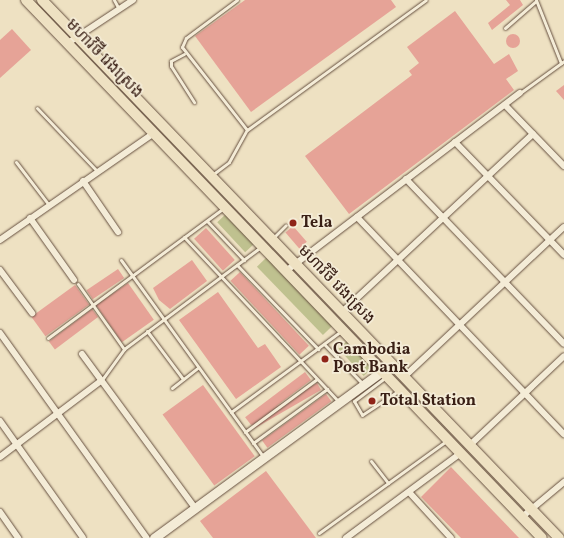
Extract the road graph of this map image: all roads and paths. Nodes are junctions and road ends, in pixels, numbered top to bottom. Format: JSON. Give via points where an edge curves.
{"nodes":[{"id":1,"x":26,"y":0,"type":"edge"},
{"id":2,"x":42,"y":0,"type":"edge"},
{"id":3,"x":114,"y":0,"type":"edge"},
{"id":4,"x":132,"y":0,"type":"edge"},
{"id":5,"x":237,"y":0,"type":"edge"},
{"id":6,"x":426,"y":0,"type":"edge"},
{"id":7,"x":536,"y":0,"type":"edge"},
{"id":8,"x":119,"y":9,"type":"junction"},
{"id":9,"x":506,"y":28,"type":"dead end"},
{"id":10,"x":76,"y":35,"type":"junction"},
{"id":11,"x":68,"y":43,"type":"junction"},
{"id":12,"x":184,"y":54,"type":"junction"},
{"id":13,"x":563,"y":62,"type":"edge"},
{"id":14,"x":520,"y":93,"type":"joint"},
{"id":15,"x":194,"y":102,"type":"dead end"},
{"id":16,"x":505,"y":105,"type":"junction"},
{"id":17,"x":37,"y":108,"type":"dead end"},
{"id":18,"x":246,"y":130,"type":"junction"},
{"id":19,"x":154,"y":133,"type":"junction"},
{"id":20,"x":533,"y":134,"type":"junction"},
{"id":21,"x":455,"y":142,"type":"junction"},
{"id":22,"x":16,"y":162,"type":"dead end"},
{"id":23,"x":564,"y":166,"type":"edge"},
{"id":24,"x":97,"y":171,"type":"junction"},
{"id":25,"x":211,"y":176,"type":"junction"},
{"id":26,"x":488,"y":176,"type":"junction"},
{"id":27,"x":406,"y":179,"type":"junction"},
{"id":28,"x":83,"y":181,"type":"junction"},
{"id":29,"x":202,"y":184,"type":"junction"},
{"id":30,"x":49,"y":205,"type":"junction"},
{"id":31,"x":225,"y":207,"type":"junction"},
{"id":32,"x":357,"y":217,"type":"junction"},
{"id":33,"x":443,"y":217,"type":"junction"},
{"id":34,"x":30,"y":218,"type":"junction"},
{"id":35,"x":207,"y":221,"type":"junction"},
{"id":36,"x":286,"y":225,"type":"dead end"},
{"id":37,"x":564,"y":226,"type":"edge"},
{"id":38,"x":118,"y":232,"type":"dead end"},
{"id":39,"x":184,"y":237,"type":"junction"},
{"id":40,"x":272,"y":239,"type":"junction"},
{"id":41,"x":0,"y":240,"type":"edge"},
{"id":42,"x":549,"y":240,"type":"junction"},
{"id":43,"x":262,"y":246,"type":"junction"},
{"id":44,"x":564,"y":255,"type":"edge"},
{"id":45,"x":121,"y":260,"type":"dead end"},
{"id":46,"x":244,"y":260,"type":"junction"},
{"id":47,"x":398,"y":260,"type":"junction"},
{"id":48,"x":295,"y":263,"type":"junction"},
{"id":49,"x":237,"y":265,"type":"junction"},
{"id":50,"x":0,"y":270,"type":"edge"},
{"id":51,"x":286,"y":271,"type":"junction"},
{"id":52,"x":132,"y":276,"type":"junction"},
{"id":53,"x":221,"y":277,"type":"junction"},
{"id":54,"x":76,"y":282,"type":"joint"},
{"id":55,"x":505,"y":282,"type":"junction"},
{"id":56,"x":93,"y":305,"type":"junction"},
{"id":57,"x":32,"y":312,"type":"dead end"},
{"id":58,"x":342,"y":312,"type":"junction"},
{"id":59,"x":164,"y":319,"type":"junction"},
{"id":60,"x":459,"y":324,"type":"junction"},
{"id":61,"x":343,"y":330,"type":"junction"},
{"id":62,"x":147,"y":332,"type":"junction"},
{"id":63,"x":0,"y":333,"type":"edge"},
{"id":64,"x":48,"y":338,"type":"dead end"},
{"id":65,"x":324,"y":344,"type":"junction"},
{"id":66,"x":564,"y":344,"type":"edge"},
{"id":67,"x":318,"y":348,"type":"junction"},
{"id":68,"x":124,"y":350,"type":"junction"},
{"id":69,"x":82,"y":354,"type":"dead end"},
{"id":70,"x":564,"y":356,"type":"edge"},
{"id":71,"x":300,"y":361,"type":"junction"},
{"id":72,"x":198,"y":368,"type":"junction"},
{"id":73,"x":385,"y":373,"type":"junction"},
{"id":74,"x":404,"y":377,"type":"junction"},
{"id":75,"x":183,"y":379,"type":"junction"},
{"id":76,"x":317,"y":379,"type":"junction"},
{"id":77,"x":101,"y":381,"type":"junction"},
{"id":78,"x":363,"y":384,"type":"junction"},
{"id":79,"x":172,"y":388,"type":"dead end"},
{"id":80,"x":327,"y":390,"type":"junction"},
{"id":81,"x":400,"y":390,"type":"junction"},
{"id":82,"x":525,"y":393,"type":"junction"},
{"id":83,"x":337,"y":400,"type":"dead end"},
{"id":84,"x":231,"y":412,"type":"junction"},
{"id":85,"x":59,"y":414,"type":"junction"},
{"id":86,"x":0,"y":421,"type":"edge"},
{"id":87,"x":245,"y":432,"type":"junction"},
{"id":88,"x":564,"y":434,"type":"edge"},
{"id":89,"x":448,"y":440,"type":"junction"},
{"id":90,"x":253,"y":443,"type":"junction"},
{"id":91,"x":17,"y":445,"type":"junction"},
{"id":92,"x":470,"y":445,"type":"junction"},
{"id":93,"x":461,"y":454,"type":"junction"},
{"id":94,"x":262,"y":456,"type":"dead end"},
{"id":95,"x":0,"y":457,"type":"edge"},
{"id":96,"x":371,"y":461,"type":"dead end"},
{"id":97,"x":564,"y":482,"type":"edge"},
{"id":98,"x":388,"y":483,"type":"junction"},
{"id":99,"x":409,"y":492,"type":"junction"},
{"id":100,"x":195,"y":508,"type":"junction"},
{"id":101,"x":531,"y":509,"type":"junction"},
{"id":102,"x":0,"y":512,"type":"edge"},
{"id":103,"x":522,"y":517,"type":"junction"},
{"id":104,"x":549,"y":528,"type":"junction"},
{"id":105,"x":319,"y":533,"type":"dead end"},
{"id":106,"x":447,"y":537,"type":"edge"},
{"id":107,"x":540,"y":537,"type":"edge"},
{"id":108,"x":18,"y":538,"type":"edge"},
{"id":109,"x":83,"y":538,"type":"edge"},
{"id":110,"x":148,"y":538,"type":"edge"},
{"id":111,"x":154,"y":538,"type":"edge"},
{"id":112,"x":346,"y":538,"type":"edge"},
{"id":113,"x":559,"y":538,"type":"edge"}],
"edges":[{"from":1,"to":11,"type":"main road","name":"មហាវិថី វេងស្រេង"},
{"from":2,"to":10,"type":"main road","name":"មហាវិថី វេងស្រេង"},
{"from":3,"to":8,"type":"lane"},
{"from":4,"to":8,"type":"street"},
{"from":5,"to":12,"type":"lane","via":[[186,38],[182,47]]},
{"from":6,"to":18,"type":"lane"},
{"from":7,"to":9,"type":"lane"},
{"from":7,"to":13,"type":"lane"},
{"from":8,"to":10,"type":"street"},
{"from":10,"to":11,"type":"street"},
{"from":10,"to":25,"type":"main road","name":"មហាវិថី វេងស្រេង"},
{"from":11,"to":19,"type":"main road","name":"មហាវិថី វេងស្រេង"},
{"from":12,"to":15,"type":"lane","via":[[171,61],[171,66]]},
{"from":12,"to":18,"type":"lane"},
{"from":13,"to":14,"type":"lane"},
{"from":14,"to":16,"type":"street"},
{"from":16,"to":20,"type":"street"},
{"from":16,"to":21,"type":"street"},
{"from":17,"to":24,"type":"lane"},
{"from":18,"to":25,"type":"lane","via":[[229,162]]},
{"from":19,"to":24,"type":"street"},
{"from":19,"to":29,"type":"main road","name":"មហាវិថី វេងស្រេង"},
{"from":20,"to":23,"type":"street"},
{"from":20,"to":26,"type":"street"},
{"from":21,"to":26,"type":"street"},
{"from":21,"to":27,"type":"street"},
{"from":22,"to":30,"type":"lane"},
{"from":24,"to":28,"type":"street"},
{"from":25,"to":29,"type":"main road"},
{"from":25,"to":40,"type":"main road","name":"មហាវិថី វេងស្រេង"},
{"from":26,"to":33,"type":"street"},
{"from":26,"to":42,"type":"street"},
{"from":27,"to":32,"type":"street"},
{"from":27,"to":33,"type":"street"},
{"from":28,"to":30,"type":"street"},
{"from":28,"to":38,"type":"street"},
{"from":29,"to":31,"type":"main road","name":"មហាវិថី វេងស្រេង"},
{"from":30,"to":34,"type":"street"},
{"from":31,"to":35,"type":"lane"},
{"from":31,"to":43,"type":"main road","name":"មហាវិថី វេងស្រេង"},
{"from":32,"to":47,"type":"street"},
{"from":32,"to":48,"type":"street"},
{"from":33,"to":47,"type":"street"},
{"from":33,"to":55,"type":"street"},
{"from":34,"to":41,"type":"street"},
{"from":34,"to":54,"type":"street"},
{"from":35,"to":39,"type":"lane"},
{"from":35,"to":46,"type":"lane"},
{"from":36,"to":40,"type":"lane"},
{"from":37,"to":42,"type":"street"},
{"from":39,"to":52,"type":"lane"},
{"from":39,"to":53,"type":"lane"},
{"from":40,"to":48,"type":"main road","name":"មហាវិថី វេងស្រេង"},
{"from":42,"to":44,"type":"street"},
{"from":42,"to":55,"type":"street"},
{"from":43,"to":46,"type":"lane"},
{"from":43,"to":51,"type":"main road","name":"មហាវិថី វេងស្រេង"},
{"from":45,"to":52,"type":"lane"},
{"from":46,"to":49,"type":"lane"},
{"from":47,"to":58,"type":"street"},
{"from":47,"to":60,"type":"street"},
{"from":48,"to":51,"type":"street"},
{"from":48,"to":58,"type":"main road","name":"មហាវិថី វេងស្រេង"},
{"from":49,"to":53,"type":"lane"},
{"from":49,"to":67,"type":"lane"},
{"from":50,"to":57,"type":"street"},
{"from":51,"to":61,"type":"main road","name":"មហាវិថី វេងស្រេង"},
{"from":52,"to":56,"type":"lane"},
{"from":52,"to":59,"type":"lane"},
{"from":53,"to":59,"type":"lane"},
{"from":53,"to":71,"type":"lane"},
{"from":54,"to":56,"type":"lane"},
{"from":55,"to":60,"type":"street"},
{"from":55,"to":66,"type":"street"},
{"from":56,"to":64,"type":"lane"},
{"from":56,"to":68,"type":"lane"},
{"from":58,"to":74,"type":"main road","name":"មហាវិថី វេងស្រេង"},
{"from":59,"to":62,"type":"lane"},
{"from":59,"to":72,"type":"lane"},
{"from":60,"to":74,"type":"street"},
{"from":60,"to":82,"type":"street"},
{"from":61,"to":65,"type":"lane"},
{"from":61,"to":73,"type":"main road","name":"មហាវិថី វេងស្រេង"},
{"from":62,"to":68,"type":"lane"},
{"from":62,"to":75,"type":"lane"},
{"from":63,"to":85,"type":"street"},
{"from":65,"to":67,"type":"lane"},
{"from":65,"to":78,"type":"lane"},
{"from":67,"to":71,"type":"lane"},
{"from":68,"to":77,"type":"lane"},
{"from":69,"to":77,"type":"street"},
{"from":70,"to":82,"type":"street"},
{"from":71,"to":76,"type":"lane"},
{"from":71,"to":84,"type":"lane"},
{"from":72,"to":75,"type":"lane"},
{"from":72,"to":84,"type":"lane"},
{"from":73,"to":78,"type":"street"},
{"from":73,"to":81,"type":"main road","name":"មហាវិថី វេងស្រេង"},
{"from":73,"to":81,"type":"lane","via":[[354,401],[362,415]]},
{"from":74,"to":92,"type":"main road","name":"មហាវិថី វេងស្រេង"},
{"from":75,"to":79,"type":"lane"},
{"from":76,"to":80,"type":"lane"},
{"from":76,"to":87,"type":"lane"},
{"from":77,"to":85,"type":"street"},
{"from":77,"to":100,"type":"street"},
{"from":78,"to":100,"type":"street"},
{"from":80,"to":83,"type":"lane"},
{"from":80,"to":90,"type":"lane"},
{"from":81,"to":89,"type":"main road","name":"មហាវិថី វេងស្រេង"},
{"from":82,"to":88,"type":"street"},
{"from":82,"to":92,"type":"street"},
{"from":84,"to":87,"type":"lane"},
{"from":85,"to":91,"type":"street"},
{"from":85,"to":110,"type":"street"},
{"from":86,"to":91,"type":"street"},
{"from":87,"to":90,"type":"lane"},
{"from":89,"to":93,"type":"main road","name":"មហាវិថី វេងស្រេង"},
{"from":89,"to":98,"type":"lane"},
{"from":90,"to":94,"type":"lane"},
{"from":91,"to":95,"type":"street"},
{"from":91,"to":109,"type":"street"},
{"from":92,"to":101,"type":"main road","name":"មហាវិថី វេងស្រេង"},
{"from":93,"to":99,"type":"street"},
{"from":93,"to":103,"type":"main road","name":"មហាវិថី វេងស្រេង"},
{"from":96,"to":98,"type":"lane"},
{"from":97,"to":101,"type":"street"},
{"from":98,"to":105,"type":"lane"},
{"from":99,"to":106,"type":"street"},
{"from":99,"to":112,"type":"street"},
{"from":100,"to":111,"type":"street"},
{"from":101,"to":103,"type":"street"},
{"from":101,"to":104,"type":"main road","name":"មហាវិថី វេងស្រេង"},
{"from":102,"to":108,"type":"street"},
{"from":103,"to":107,"type":"main road","name":"មហាវិថី វេងស្រេង"},
{"from":104,"to":107,"type":"street"},
{"from":104,"to":113,"type":"main road","name":"មហាវិថី វេងស្រេង"}]}
